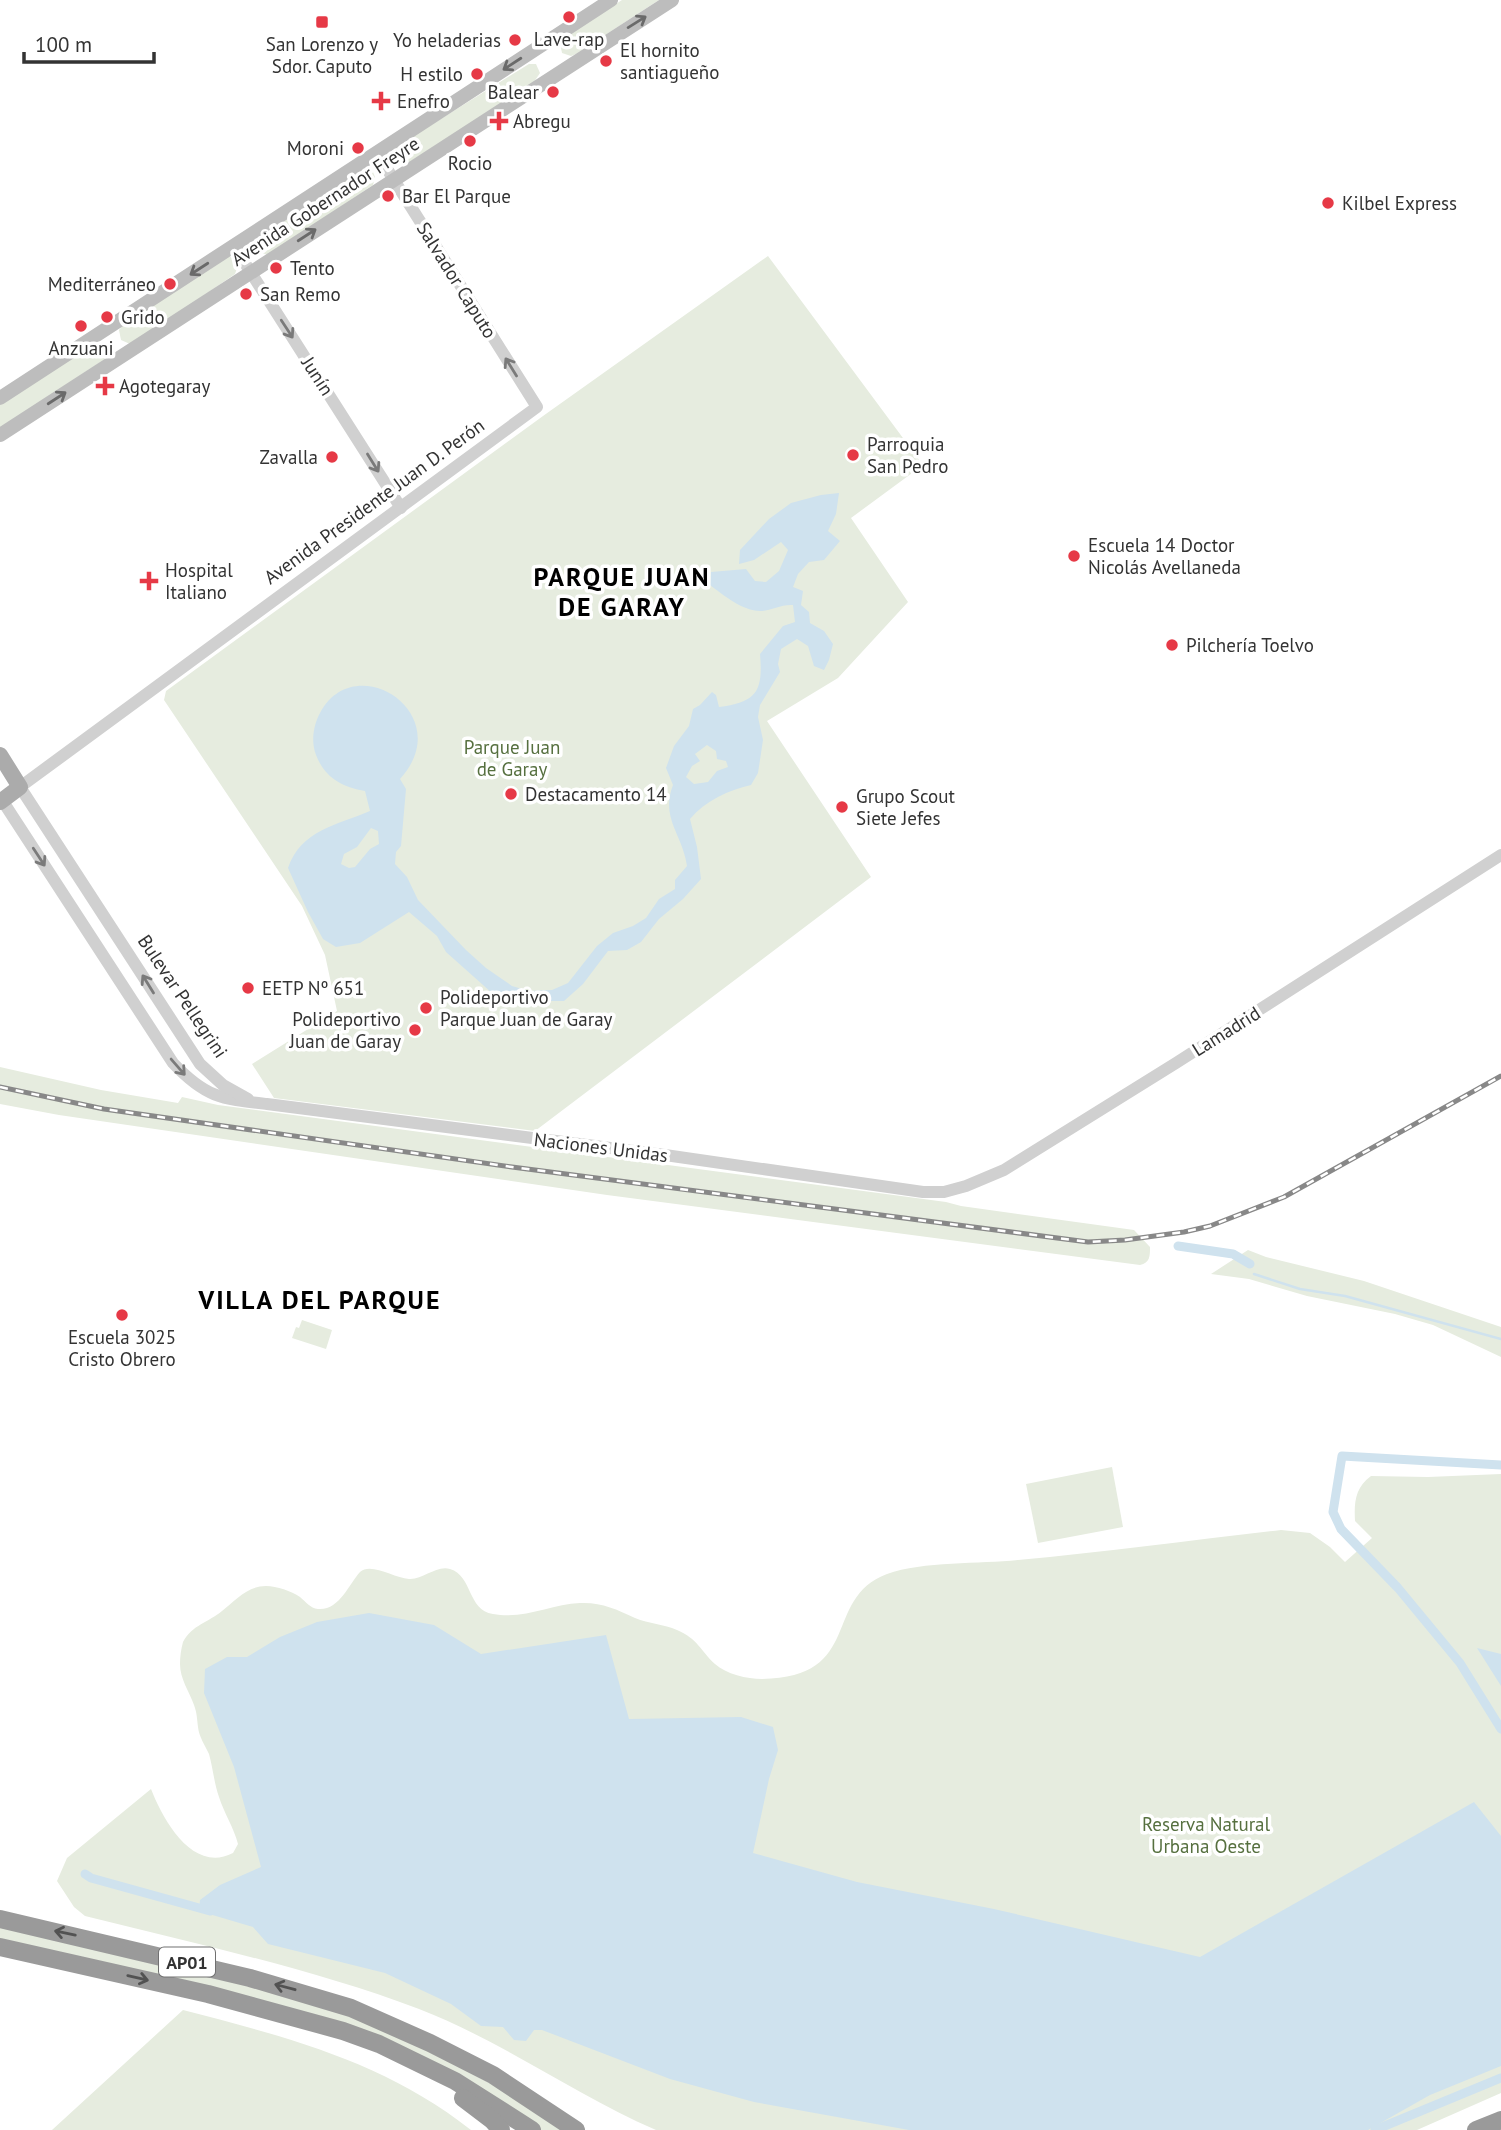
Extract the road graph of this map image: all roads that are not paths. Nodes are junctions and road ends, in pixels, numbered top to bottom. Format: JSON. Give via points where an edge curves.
{"nodes":[{"id":1,"x":611,"y":0,"type":"edge"},
{"id":2,"x":672,"y":0,"type":"edge"},
{"id":3,"x":377,"y":153,"type":"junction"},
{"id":4,"x":394,"y":179,"type":"junction"},
{"id":5,"x":234,"y":246,"type":"junction"},
{"id":6,"x":250,"y":272,"type":"junction"},
{"id":7,"x":0,"y":398,"type":"edge"},
{"id":8,"x":537,"y":407,"type":"joint"},
{"id":9,"x":0,"y":435,"type":"edge"},
{"id":10,"x":401,"y":508,"type":"junction"},
{"id":11,"x":0,"y":755,"type":"edge"},
{"id":12,"x":20,"y":787,"type":"junction"},
{"id":13,"x":1,"y":800,"type":"edge"},
{"id":14,"x":1501,"y":855,"type":"edge"},
{"id":15,"x":177,"y":1030,"type":"junction"},
{"id":16,"x":159,"y":1041,"type":"junction"},
{"id":17,"x":258,"y":1103,"type":"junction"},
{"id":18,"x":944,"y":1192,"type":"joint"},
{"id":19,"x":0,"y":1919,"type":"edge"},
{"id":20,"x":0,"y":1947,"type":"edge"},
{"id":21,"x":307,"y":2020,"type":"junction"},
{"id":22,"x":386,"y":2023,"type":"junction"},
{"id":23,"x":1501,"y":2120,"type":"edge"},
{"id":24,"x":501,"y":2130,"type":"edge"},
{"id":25,"x":532,"y":2130,"type":"edge"},
{"id":26,"x":576,"y":2130,"type":"edge"},
{"id":27,"x":589,"y":2130,"type":"edge"},
{"id":28,"x":1476,"y":2130,"type":"edge"}],
"edges":[{"from":1,"to":3,"type":"main road","name":"Avenida Gobernador Freyre","one_way":true},
{"from":4,"to":2,"type":"main road","name":"Avenida Gobernador Freyre","one_way":true},
{"from":3,"to":4,"type":"street","name":"Salvador Caputo"},
{"from":3,"to":5,"type":"main road","name":"Avenida Gobernador Freyre"},
{"from":6,"to":4,"type":"main road","name":"Avenida Gobernador Freyre","one_way":true},
{"from":8,"to":4,"type":"street","name":"Salvador Caputo","one_way":true},
{"from":5,"to":6,"type":"street","name":"Junín"},
{"from":5,"to":7,"type":"main road","name":"Avenida Gobernador Freyre","one_way":true},
{"from":9,"to":6,"type":"main road","name":"Avenida Gobernador Freyre","one_way":true},
{"from":6,"to":10,"type":"street","name":"Junín","one_way":true},
{"from":8,"to":10,"type":"street","name":"Avenida Presidente Juan D. Perón"},
{"from":10,"to":12,"type":"street","name":"Avenida Presidente Juan D. Perón"},
{"from":11,"to":12,"type":"main road","name":"Bulevar Pellegrini"},
{"from":12,"to":13,"type":"main road","name":"Avenida Presidente Juan D. Perón"},
{"from":15,"to":12,"type":"street","name":"Bulevar Pellegrini","one_way":true},
{"from":13,"to":16,"type":"street","one_way":true},
{"from":14,"to":18,"type":"street","name":"Lamadrid","via":[[1062,1135],[991,1177]]},
{"from":15,"to":16,"type":"street","via":[[172,1042]]},
{"from":15,"to":17,"type":"street","name":"Bulevar Pellegrini","via":[[215,1079]]},
{"from":16,"to":17,"type":"street","one_way":true,"via":[[173,1063],[205,1091]]},
{"from":17,"to":18,"type":"street","name":"Naciones Unidas"},
{"from":22,"to":19,"type":"highway","number":"AP01","one_way":true,"via":[[250,1978]]},
{"from":20,"to":21,"type":"highway","number":"AP01","one_way":true},
{"from":21,"to":24,"type":"highway","via":[[469,2101]]},
{"from":21,"to":25,"type":"highway","number":"AP01","via":[[414,2060]]},
{"from":22,"to":26,"type":"highway","number":"AP01","via":[[493,2075]]},
{"from":22,"to":27,"type":"highway","via":[[422,2033],[470,2056]]},
{"from":23,"to":28,"type":"highway"}]}
